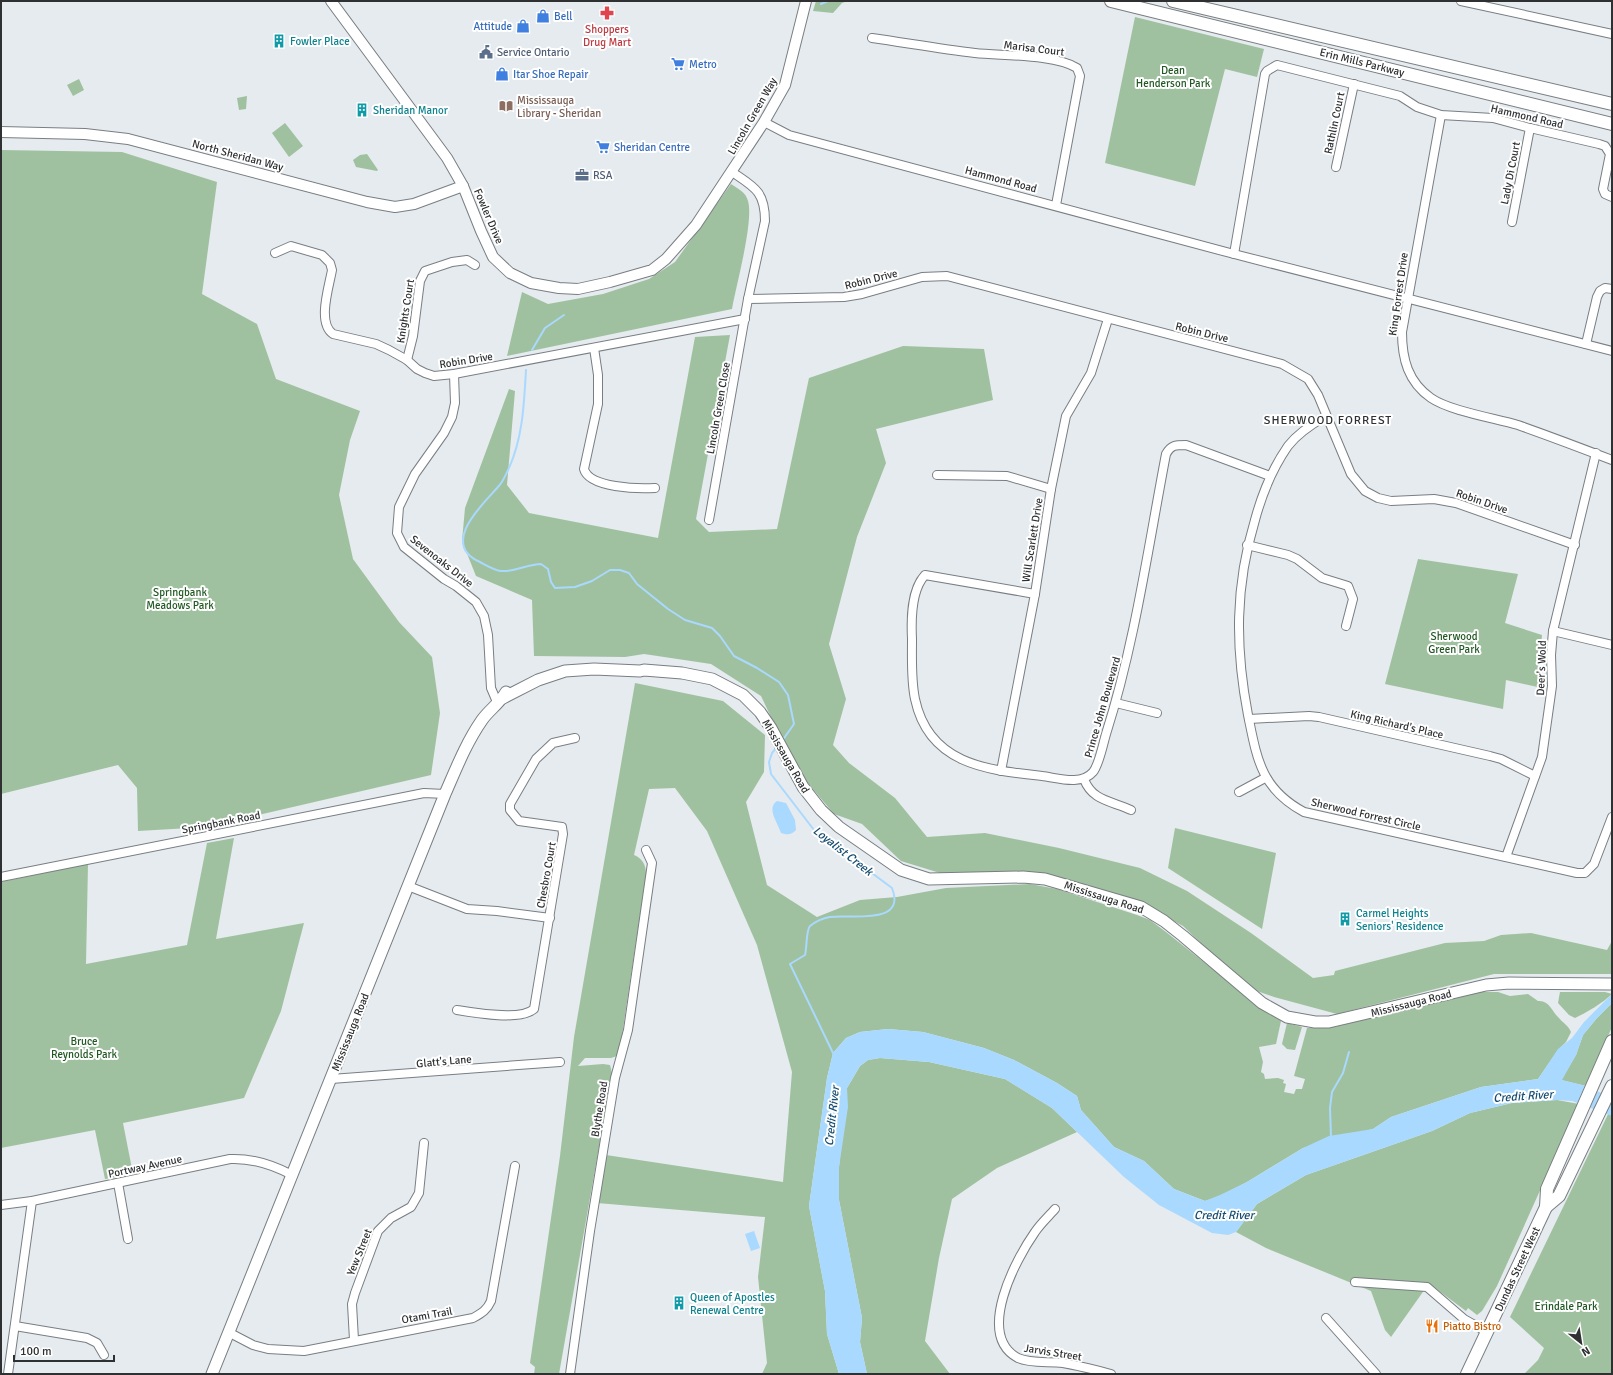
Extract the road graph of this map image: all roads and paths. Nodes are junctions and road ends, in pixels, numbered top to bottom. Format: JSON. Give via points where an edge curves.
{"nodes":[{"id":1,"x":332,"y":1,"type":"edge"},
{"id":2,"x":806,"y":1,"type":"edge"},
{"id":3,"x":1111,"y":1,"type":"edge"},
{"id":4,"x":1173,"y":1,"type":"edge"},
{"id":5,"x":1461,"y":1,"type":"edge"},
{"id":6,"x":1612,"y":34,"type":"edge"},
{"id":7,"x":872,"y":38,"type":"dead end"},
{"id":8,"x":1354,"y":84,"type":"junction"},
{"id":9,"x":1612,"y":104,"type":"edge"},
{"id":10,"x":1441,"y":115,"type":"junction"},
{"id":11,"x":764,"y":122,"type":"junction"},
{"id":12,"x":1612,"y":124,"type":"edge"},
{"id":13,"x":1530,"y":128,"type":"junction"},
{"id":14,"x":1,"y":132,"type":"edge"},
{"id":15,"x":1336,"y":167,"type":"dead end"},
{"id":16,"x":732,"y":172,"type":"junction"},
{"id":17,"x":463,"y":186,"type":"junction"},
{"id":18,"x":1612,"y":197,"type":"edge"},
{"id":19,"x":1056,"y":205,"type":"junction"},
{"id":20,"x":1512,"y":222,"type":"dead end"},
{"id":21,"x":275,"y":253,"type":"dead end"},
{"id":22,"x":1234,"y":254,"type":"junction"},
{"id":23,"x":475,"y":265,"type":"dead end"},
{"id":24,"x":1612,"y":289,"type":"edge"},
{"id":25,"x":1407,"y":298,"type":"junction"},
{"id":26,"x":748,"y":299,"type":"junction"},
{"id":27,"x":745,"y":319,"type":"junction"},
{"id":28,"x":1108,"y":319,"type":"junction"},
{"id":29,"x":1586,"y":344,"type":"junction"},
{"id":30,"x":594,"y":348,"type":"junction"},
{"id":31,"x":1612,"y":351,"type":"edge"},
{"id":32,"x":407,"y":360,"type":"junction"},
{"id":33,"x":454,"y":374,"type":"junction"},
{"id":34,"x":1326,"y":416,"type":"junction"},
{"id":35,"x":1596,"y":454,"type":"junction"},
{"id":36,"x":1612,"y":460,"type":"edge"},
{"id":37,"x":936,"y":475,"type":"dead end"},
{"id":38,"x":1270,"y":476,"type":"junction"},
{"id":39,"x":655,"y":488,"type":"dead end"},
{"id":40,"x":1051,"y":489,"type":"junction"},
{"id":41,"x":709,"y":520,"type":"dead end"},
{"id":42,"x":1247,"y":545,"type":"junction"},
{"id":43,"x":1575,"y":545,"type":"junction"},
{"id":44,"x":1035,"y":594,"type":"junction"},
{"id":45,"x":1346,"y":626,"type":"dead end"},
{"id":46,"x":1554,"y":631,"type":"junction"},
{"id":47,"x":1612,"y":645,"type":"edge"},
{"id":48,"x":500,"y":700,"type":"junction"},
{"id":49,"x":1116,"y":703,"type":"junction"},
{"id":50,"x":1157,"y":713,"type":"dead end"},
{"id":51,"x":1249,"y":719,"type":"junction"},
{"id":52,"x":575,"y":738,"type":"dead end"},
{"id":53,"x":1002,"y":772,"type":"junction"},
{"id":54,"x":1535,"y":776,"type":"junction"},
{"id":55,"x":1265,"y":778,"type":"junction"},
{"id":56,"x":1084,"y":779,"type":"junction"},
{"id":57,"x":1239,"y":792,"type":"dead end"},
{"id":58,"x":445,"y":794,"type":"junction"},
{"id":59,"x":1131,"y":810,"type":"dead end"},
{"id":60,"x":1612,"y":816,"type":"edge"},
{"id":61,"x":646,"y":850,"type":"dead end"},
{"id":62,"x":1506,"y":857,"type":"junction"},
{"id":63,"x":1,"y":876,"type":"edge"},
{"id":64,"x":408,"y":886,"type":"junction"},
{"id":65,"x":550,"y":918,"type":"junction"},
{"id":66,"x":1610,"y":986,"type":"edge"},
{"id":67,"x":457,"y":1010,"type":"dead end"},
{"id":68,"x":1612,"y":1041,"type":"edge"},
{"id":69,"x":560,"y":1062,"type":"dead end"},
{"id":70,"x":331,"y":1080,"type":"junction"},
{"id":71,"x":1612,"y":1086,"type":"edge"},
{"id":72,"x":424,"y":1143,"type":"dead end"},
{"id":73,"x":515,"y":1166,"type":"dead end"},
{"id":74,"x":292,"y":1175,"type":"junction"},
{"id":75,"x":118,"y":1183,"type":"junction"},
{"id":76,"x":32,"y":1201,"type":"junction"},
{"id":77,"x":1,"y":1205,"type":"edge"},
{"id":78,"x":1546,"y":1207,"type":"junction"},
{"id":79,"x":1055,"y":1209,"type":"dead end"},
{"id":80,"x":128,"y":1239,"type":"dead end"},
{"id":81,"x":1355,"y":1282,"type":"dead end"},
{"id":82,"x":1326,"y":1318,"type":"dead end"},
{"id":83,"x":15,"y":1326,"type":"junction"},
{"id":84,"x":228,"y":1332,"type":"junction"},
{"id":85,"x":1487,"y":1332,"type":"junction"},
{"id":86,"x":354,"y":1340,"type":"junction"},
{"id":87,"x":104,"y":1355,"type":"dead end"},
{"id":88,"x":8,"y":1374,"type":"edge"},
{"id":89,"x":212,"y":1374,"type":"edge"},
{"id":90,"x":570,"y":1374,"type":"edge"},
{"id":91,"x":1111,"y":1374,"type":"edge"},
{"id":92,"x":1376,"y":1374,"type":"edge"},
{"id":93,"x":1467,"y":1374,"type":"edge"}],
"edges":[{"from":1,"to":17,"type":"street","name":"Fowler Drive","via":[[447,158]]},
{"from":2,"to":11,"type":"street","name":"Lincoln Green Way","via":[[785,85]]},
{"from":3,"to":12,"type":"main road","name":"Erin Mills Parkway"},
{"from":4,"to":9,"type":"main road","name":"Erin Mills Parkway"},
{"from":5,"to":6,"type":"street"},
{"from":7,"to":19,"type":"street","name":"Marisa Court","via":[[976,53],[1035,58],[1068,63],[1077,68],[1080,76]]},
{"from":8,"to":10,"type":"street","name":"Hammond Road","via":[[1400,96],[1417,107]]},
{"from":8,"to":15,"type":"street","name":"Rathlin Court"},
{"from":8,"to":22,"type":"street","name":"Hammond Road","via":[[1277,65],[1266,71]]},
{"from":10,"to":13,"type":"street","name":"Hammond Road","via":[[1493,118]]},
{"from":10,"to":25,"type":"street","name":"King Forrest Drive"},
{"from":11,"to":16,"type":"street","name":"Lincoln Green Way"},
{"from":11,"to":19,"type":"street","name":"Hammond Road","via":[[789,135]]},
{"from":13,"to":18,"type":"street","name":"Hammond Road","via":[[1605,146],[1611,156],[1604,192],[1608,197]]},
{"from":13,"to":20,"type":"street","name":"Lady Di Court"},
{"from":14,"to":17,"type":"street","name":"North Sheridan Way","via":[[85,134],[128,139],[367,202],[395,207],[414,204]]},
{"from":16,"to":17,"type":"street","name":"Fowler Drive","via":[[696,225],[666,259],[652,270],[578,289],[531,283],[510,273],[493,257]]},
{"from":16,"to":26,"type":"street","name":"Lincoln Green Way","via":[[759,193],[765,208],[765,221]]},
{"from":19,"to":22,"type":"street","name":"Hammond Road"},
{"from":21,"to":32,"type":"street","name":"Robin Drive","via":[[291,246],[322,255],[330,263],[332,270],[324,317],[328,330],[333,334],[376,344]]},
{"from":22,"to":25,"type":"street","name":"Hammond Road"},
{"from":23,"to":32,"type":"street","name":"Knights Court","via":[[467,260],[425,271],[420,281],[413,336]]},
{"from":24,"to":29,"type":"street","via":[[1600,290]]},
{"from":25,"to":29,"type":"street","name":"Hammond Road"},
{"from":25,"to":35,"type":"street","name":"King Forrest Drive","via":[[1402,343],[1407,369],[1413,381],[1431,398],[1441,404],[1518,425]]},
{"from":26,"to":27,"type":"street","name":"Lincoln Green Close"},
{"from":26,"to":28,"type":"street","name":"Robin Drive","via":[[844,297],[922,276],[947,276]]},
{"from":27,"to":30,"type":"street","name":"Robin Drive"},
{"from":27,"to":41,"type":"street","name":"Lincoln Green Close"},
{"from":28,"to":34,"type":"street","name":"Robin Drive","via":[[1282,364],[1308,379]]},
{"from":28,"to":40,"type":"street","name":"Will Scarlett Drive","via":[[1091,373],[1066,416]]},
{"from":29,"to":31,"type":"street","name":"Hammond Road"},
{"from":30,"to":33,"type":"street","name":"Robin Drive"},
{"from":30,"to":39,"type":"street","via":[[598,375],[598,404],[585,473],[596,482],[637,489]]},
{"from":32,"to":33,"type":"street","name":"Robin Drive","via":[[417,369],[434,376]]},
{"from":33,"to":48,"type":"street","name":"Sevenoaks Drive","via":[[455,403],[452,417],[444,433],[415,474],[399,507],[397,533],[404,547],[476,602],[484,616],[488,635],[491,688]]},
{"from":34,"to":38,"type":"street","name":"Sherwood Forrest Circle","via":[[1299,434]]},
{"from":34,"to":43,"type":"street","name":"Robin Drive","via":[[1351,474],[1370,495],[1391,502],[1434,499],[1456,503]]},
{"from":35,"to":36,"type":"street","name":"King Forrest Drive"},
{"from":35,"to":43,"type":"street","name":"Deer's Wold"},
{"from":37,"to":40,"type":"street","via":[[1007,476]]},
{"from":38,"to":42,"type":"street","name":"Sherwood Forrest Circle"},
{"from":38,"to":49,"type":"street","name":"Prince John Boulevard","via":[[1186,445],[1175,445],[1170,448],[1166,454],[1130,648]]},
{"from":40,"to":44,"type":"street","name":"Will Scarlett Drive"},
{"from":42,"to":45,"type":"street","via":[[1288,555],[1322,578],[1348,586],[1353,599]]},
{"from":42,"to":51,"type":"street","name":"Sherwood Forrest Circle","via":[[1238,618]]},
{"from":43,"to":46,"type":"street","name":"Deer's Wold"},
{"from":44,"to":53,"type":"street","name":"Will Scarlett Drive"},
{"from":44,"to":53,"type":"street","via":[[932,574],[925,575],[918,584],[911,620],[913,686],[920,715],[937,742],[963,761]]},
{"from":46,"to":47,"type":"street"},
{"from":46,"to":54,"type":"street","name":"Deer's Wold","via":[[1550,702],[1542,757]]},
{"from":48,"to":58,"type":"main road","name":"Mississauga Road","via":[[482,719],[465,747]]},
{"from":48,"to":66,"type":"main road","name":"Mississauga Road","via":[[538,680],[565,671],[581,669],[644,670],[682,673],[712,679],[743,695],[760,712],[803,787],[829,818],[901,870],[930,879],[1045,879],[1129,903],[1164,921],[1270,1008],[1297,1020],[1323,1023],[1341,1020],[1465,988],[1486,985],[1508,983]]},
{"from":49,"to":50,"type":"street"},
{"from":49,"to":56,"type":"street","name":"Prince John Boulevard","via":[[1094,772]]},
{"from":51,"to":54,"type":"street","name":"King Richard's Place","via":[[1319,717],[1501,759]]},
{"from":51,"to":55,"type":"street","name":"Sherwood Forrest Circle"},
{"from":52,"to":65,"type":"street","name":"Chesbro Court","via":[[554,742],[536,759],[510,804],[510,810],[519,821],[562,827],[563,841]]},
{"from":53,"to":56,"type":"street","via":[[1079,781]]},
{"from":54,"to":62,"type":"street","name":"Deer's Wold"},
{"from":55,"to":57,"type":"street"},
{"from":55,"to":62,"type":"street","name":"Sherwood Forrest Circle","via":[[1288,804],[1304,812]]},
{"from":56,"to":59,"type":"street","via":[[1088,790],[1095,796]]},
{"from":58,"to":63,"type":"street","name":"Springbank Road","via":[[424,793]]},
{"from":58,"to":64,"type":"main road","name":"Mississauga Road"},
{"from":60,"to":62,"type":"street","name":"Sherwood Forrest Circle","via":[[1594,864],[1585,873]]},
{"from":61,"to":90,"type":"street","name":"Blythe Road","via":[[652,863],[628,1030],[615,1078]]},
{"from":64,"to":65,"type":"street","via":[[467,909]]},
{"from":64,"to":70,"type":"main road","name":"Mississauga Road"},
{"from":65,"to":67,"type":"street","name":"Chesbro Court","via":[[534,1009],[525,1014],[485,1015]]},
{"from":68,"to":78,"type":"main road","name":"Dundas Street West","via":[[1547,1189]]},
{"from":69,"to":70,"type":"street","name":"Glatt's Lane"},
{"from":70,"to":74,"type":"main road","name":"Mississauga Road"},
{"from":71,"to":78,"type":"main road","name":"Dundas Street West","via":[[1559,1196]]},
{"from":72,"to":86,"type":"street","name":"Yew Street","via":[[419,1193],[411,1207],[391,1218],[378,1231],[355,1293],[352,1304]]},
{"from":73,"to":86,"type":"street","name":"Otami Trail","via":[[488,1309],[474,1318]]},
{"from":74,"to":75,"type":"street","name":"Portway Avenue","via":[[245,1158]]},
{"from":74,"to":84,"type":"main road","name":"Mississauga Road"},
{"from":75,"to":76,"type":"street","name":"Portway Avenue"},
{"from":75,"to":80,"type":"street"},
{"from":76,"to":77,"type":"street","name":"Portway Avenue"},
{"from":76,"to":83,"type":"street"},
{"from":78,"to":85,"type":"main road","name":"Dundas Street West"},
{"from":79,"to":91,"type":"street","name":"Jarvis Street","via":[[1035,1232],[1006,1284],[1001,1301],[1000,1333],[1009,1352],[1019,1358],[1063,1363]]},
{"from":81,"to":85,"type":"street","via":[[1427,1287],[1464,1319]]},
{"from":82,"to":92,"type":"street"},
{"from":83,"to":87,"type":"street","via":[[87,1338],[96,1343]]},
{"from":83,"to":88,"type":"street"},
{"from":84,"to":86,"type":"street","name":"Otami Trail","via":[[268,1349],[304,1351]]},
{"from":84,"to":89,"type":"main road","name":"Mississauga Road"},
{"from":85,"to":93,"type":"main road","name":"Dundas Street West"}]}
